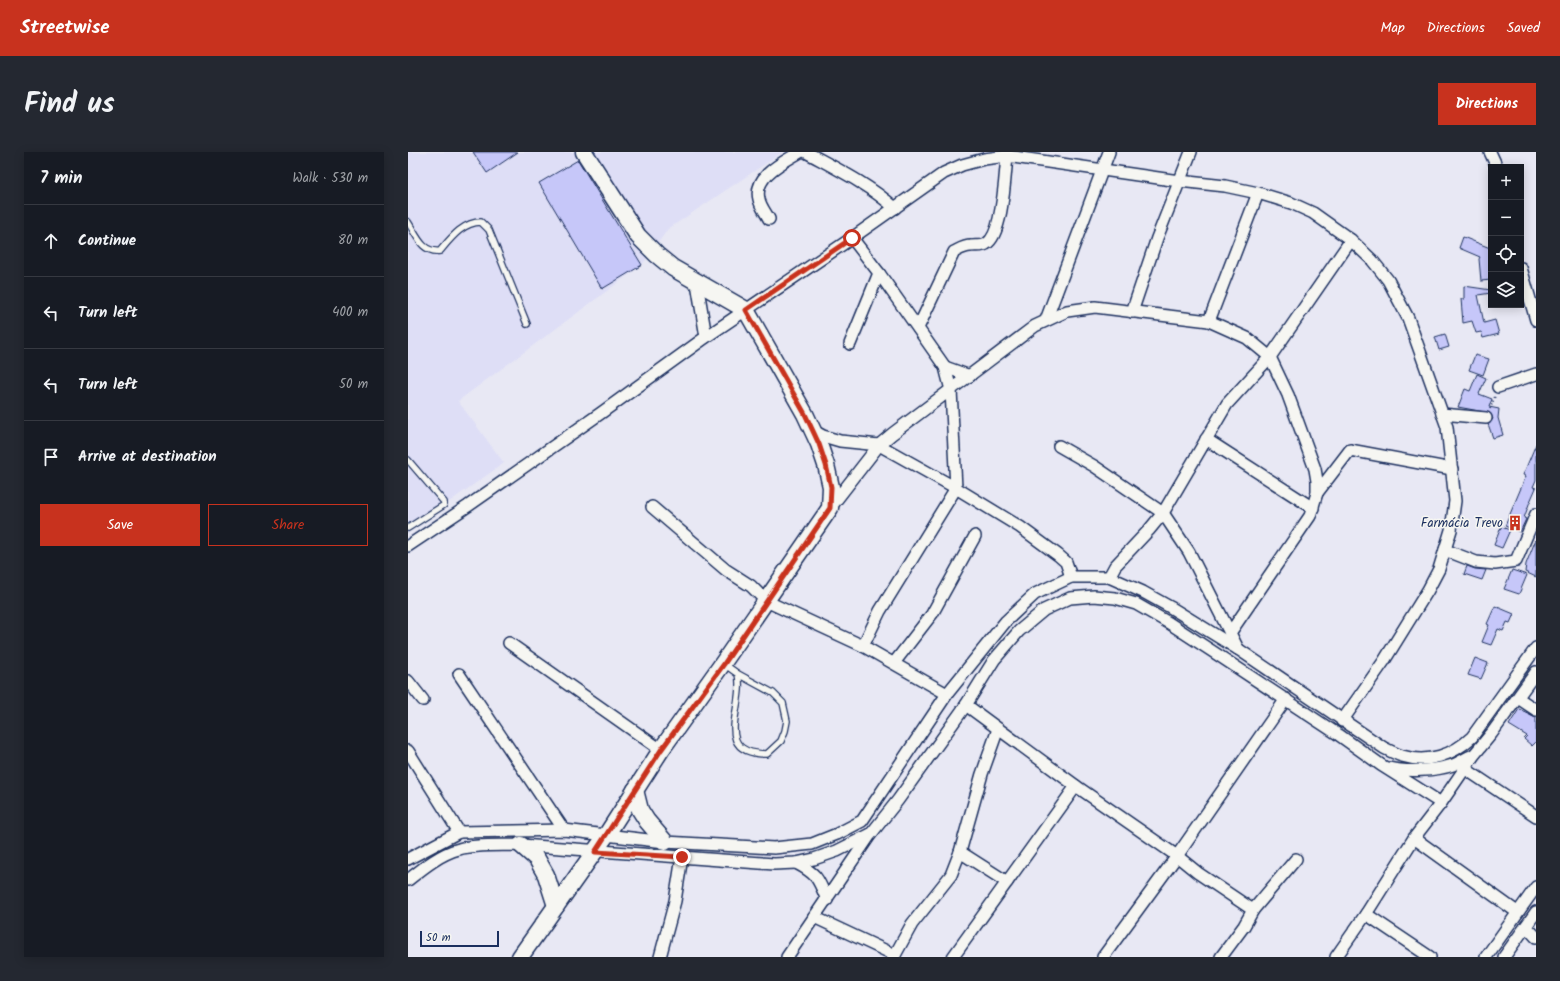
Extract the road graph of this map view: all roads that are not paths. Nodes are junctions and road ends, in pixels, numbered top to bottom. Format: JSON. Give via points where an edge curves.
{"nodes":[{"id":1,"x":584,"y":152,"type":"edge"},
{"id":2,"x":800,"y":152,"type":"edge"},
{"id":3,"x":806,"y":152,"type":"edge"},
{"id":4,"x":1109,"y":152,"type":"edge"},
{"id":5,"x":1191,"y":152,"type":"edge"},
{"id":6,"x":1490,"y":152,"type":"edge"},
{"id":7,"x":1500,"y":152,"type":"edge"},
{"id":8,"x":1007,"y":156,"type":"junction"},
{"id":9,"x":1496,"y":164,"type":"edge"},
{"id":10,"x":1498,"y":164,"type":"edge"},
{"id":11,"x":1101,"y":170,"type":"junction"},
{"id":12,"x":1179,"y":181,"type":"junction"},
{"id":13,"x":1258,"y":194,"type":"junction"},
{"id":14,"x":895,"y":208,"type":"junction"},
{"id":15,"x":769,"y":219,"type":"dead end"},
{"id":16,"x":408,"y":222,"type":"edge"},
{"id":17,"x":852,"y":238,"type":"junction"},
{"id":18,"x":1351,"y":240,"type":"junction"},
{"id":19,"x":1522,"y":272,"type":"edge"},
{"id":20,"x":879,"y":273,"type":"junction"},
{"id":21,"x":697,"y":283,"type":"junction"},
{"id":22,"x":746,"y":310,"type":"junction"},
{"id":23,"x":1132,"y":312,"type":"junction"},
{"id":24,"x":1046,"y":320,"type":"junction"},
{"id":25,"x":1536,"y":320,"type":"edge"},
{"id":26,"x":1209,"y":321,"type":"junction"},
{"id":27,"x":527,"y":324,"type":"dead end"},
{"id":28,"x":918,"y":328,"type":"junction"},
{"id":29,"x":706,"y":337,"type":"junction"},
{"id":30,"x":850,"y":344,"type":"dead end"},
{"id":31,"x":1270,"y":357,"type":"junction"},
{"id":32,"x":945,"y":367,"type":"junction"},
{"id":33,"x":1536,"y":374,"type":"edge"},
{"id":34,"x":970,"y":376,"type":"junction"},
{"id":35,"x":1498,"y":388,"type":"road end"},
{"id":36,"x":951,"y":390,"type":"junction"},
{"id":37,"x":1442,"y":414,"type":"junction"},
{"id":38,"x":1486,"y":418,"type":"road end"},
{"id":39,"x":812,"y":430,"type":"junction"},
{"id":40,"x":1206,"y":439,"type":"junction"},
{"id":41,"x":879,"y":445,"type":"junction"},
{"id":42,"x":1059,"y":446,"type":"dead end"},
{"id":43,"x":408,"y":460,"type":"edge"},
{"id":44,"x":1452,"y":468,"type":"junction"},
{"id":45,"x":956,"y":488,"type":"junction"},
{"id":46,"x":1317,"y":493,"type":"junction"},
{"id":47,"x":652,"y":507,"type":"dead end"},
{"id":48,"x":830,"y":508,"type":"junction"},
{"id":49,"x":1313,"y":508,"type":"junction"},
{"id":50,"x":1163,"y":513,"type":"junction"},
{"id":51,"x":1536,"y":514,"type":"edge"},
{"id":52,"x":408,"y":528,"type":"edge"},
{"id":53,"x":975,"y":536,"type":"dead end"},
{"id":54,"x":408,"y":546,"type":"edge"},
{"id":55,"x":1445,"y":550,"type":"junction"},
{"id":56,"x":1070,"y":577,"type":"junction"},
{"id":57,"x":1109,"y":577,"type":"junction"},
{"id":58,"x":766,"y":601,"type":"junction"},
{"id":59,"x":1230,"y":633,"type":"junction"},
{"id":60,"x":509,"y":643,"type":"dead end"},
{"id":61,"x":863,"y":646,"type":"junction"},
{"id":62,"x":1536,"y":648,"type":"edge"},
{"id":63,"x":1238,"y":649,"type":"junction"},
{"id":64,"x":894,"y":663,"type":"junction"},
{"id":65,"x":724,"y":664,"type":"junction"},
{"id":66,"x":1536,"y":672,"type":"edge"},
{"id":67,"x":459,"y":674,"type":"dead end"},
{"id":68,"x":738,"y":674,"type":"junction"},
{"id":69,"x":408,"y":680,"type":"edge"},
{"id":70,"x":947,"y":694,"type":"junction"},
{"id":71,"x":1518,"y":698,"type":"junction"},
{"id":72,"x":1286,"y":699,"type":"junction"},
{"id":73,"x":423,"y":700,"type":"dead end"},
{"id":74,"x":966,"y":705,"type":"junction"},
{"id":75,"x":1536,"y":710,"type":"edge"},
{"id":76,"x":1342,"y":721,"type":"junction"},
{"id":77,"x":998,"y":729,"type":"junction"},
{"id":78,"x":661,"y":750,"type":"junction"},
{"id":79,"x":408,"y":751,"type":"edge"},
{"id":80,"x":1474,"y":755,"type":"junction"},
{"id":81,"x":1381,"y":766,"type":"junction"},
{"id":82,"x":1464,"y":768,"type":"junction"},
{"id":83,"x":1076,"y":786,"type":"junction"},
{"id":84,"x":635,"y":790,"type":"junction"},
{"id":85,"x":1441,"y":803,"type":"junction"},
{"id":86,"x":1536,"y":816,"type":"edge"},
{"id":87,"x":564,"y":830,"type":"junction"},
{"id":88,"x":460,"y":832,"type":"junction"},
{"id":89,"x":607,"y":834,"type":"junction"},
{"id":90,"x":871,"y":834,"type":"junction"},
{"id":91,"x":1414,"y":838,"type":"junction"},
{"id":92,"x":665,"y":842,"type":"junction"},
{"id":93,"x":521,"y":845,"type":"junction"},
{"id":94,"x":595,"y":852,"type":"junction"},
{"id":95,"x":960,"y":852,"type":"junction"},
{"id":96,"x":1177,"y":856,"type":"junction"},
{"id":97,"x":682,"y":857,"type":"junction"},
{"id":98,"x":408,"y":859,"type":"edge"},
{"id":99,"x":1296,"y":859,"type":"dead end"},
{"id":100,"x":796,"y":863,"type":"junction"},
{"id":101,"x":408,"y":880,"type":"edge"},
{"id":102,"x":1007,"y":882,"type":"junction"},
{"id":103,"x":1536,"y":887,"type":"edge"},
{"id":104,"x":827,"y":900,"type":"junction"},
{"id":105,"x":556,"y":906,"type":"junction"},
{"id":106,"x":1254,"y":910,"type":"junction"},
{"id":107,"x":1517,"y":912,"type":"junction"},
{"id":108,"x":1536,"y":912,"type":"edge"},
{"id":109,"x":1366,"y":914,"type":"junction"},
{"id":110,"x":814,"y":917,"type":"junction"},
{"id":111,"x":1526,"y":926,"type":"junction"},
{"id":112,"x":1536,"y":937,"type":"edge"},
{"id":113,"x":894,"y":956,"type":"edge"},
{"id":114,"x":520,"y":957,"type":"edge"},
{"id":115,"x":660,"y":957,"type":"edge"},
{"id":116,"x":787,"y":957,"type":"edge"},
{"id":117,"x":953,"y":957,"type":"edge"},
{"id":118,"x":1103,"y":957,"type":"edge"},
{"id":119,"x":1221,"y":957,"type":"edge"},
{"id":120,"x":1336,"y":957,"type":"edge"},
{"id":121,"x":1430,"y":957,"type":"edge"},
{"id":122,"x":1486,"y":957,"type":"edge"},
{"id":123,"x":1504,"y":957,"type":"edge"}],
"edges":[{"from":1,"to":21,"type":"street","via":[[638,236],[673,268]]},
{"from":2,"to":15,"type":"street","via":[[762,181],[758,190],[759,199]]},
{"from":3,"to":14,"type":"street","via":[[857,179]]},
{"from":4,"to":11,"type":"street"},
{"from":5,"to":12,"type":"street"},
{"from":6,"to":9,"type":"street"},
{"from":7,"to":10,"type":"street"},
{"from":8,"to":11,"type":"street"},
{"from":8,"to":14,"type":"street","via":[[984,159],[944,173]]},
{"from":8,"to":28,"type":"street","via":[[1002,208],[991,240],[982,246],[963,247],[954,252]]},
{"from":11,"to":12,"type":"street"},
{"from":11,"to":24,"type":"street"},
{"from":12,"to":13,"type":"street","via":[[1225,186]]},
{"from":12,"to":23,"type":"street"},
{"from":13,"to":18,"type":"street","via":[[1291,203],[1313,213]]},
{"from":13,"to":26,"type":"street"},
{"from":14,"to":17,"type":"street"},
{"from":16,"to":27,"type":"lane","via":[[425,249],[432,252],[440,251],[455,234],[472,222],[481,222],[489,230]]},
{"from":17,"to":20,"type":"street"},
{"from":17,"to":22,"type":"street"},
{"from":18,"to":31,"type":"street"},
{"from":18,"to":37,"type":"street","via":[[1388,280],[1408,318]]},
{"from":19,"to":25,"type":"street"},
{"from":20,"to":28,"type":"street"},
{"from":20,"to":30,"type":"street"},
{"from":21,"to":22,"type":"street"},
{"from":21,"to":29,"type":"street"},
{"from":22,"to":29,"type":"street"},
{"from":22,"to":39,"type":"street"},
{"from":23,"to":24,"type":"street","via":[[1094,307],[1067,310]]},
{"from":23,"to":26,"type":"street"},
{"from":24,"to":34,"type":"street"},
{"from":26,"to":31,"type":"street","via":[[1247,338]]},
{"from":28,"to":32,"type":"street"},
{"from":29,"to":54,"type":"street"},
{"from":31,"to":40,"type":"street","via":[[1227,404]]},
{"from":31,"to":46,"type":"street","via":[[1288,395],[1315,469]]},
{"from":32,"to":34,"type":"street"},
{"from":32,"to":36,"type":"street"},
{"from":33,"to":35,"type":"street"},
{"from":34,"to":36,"type":"street"},
{"from":36,"to":41,"type":"street"},
{"from":36,"to":45,"type":"street"},
{"from":37,"to":38,"type":"street"},
{"from":37,"to":44,"type":"street","via":[[1447,427]]},
{"from":39,"to":41,"type":"street","via":[[840,441]]},
{"from":39,"to":48,"type":"street","via":[[826,465],[831,487]]},
{"from":40,"to":49,"type":"street"},
{"from":40,"to":50,"type":"street"},
{"from":41,"to":45,"type":"street"},
{"from":41,"to":48,"type":"street"},
{"from":42,"to":50,"type":"street","via":[[1094,466]]},
{"from":43,"to":52,"type":"lane","via":[[444,502],[444,505]]},
{"from":44,"to":46,"type":"street","via":[[1350,450]]},
{"from":44,"to":55,"type":"street","via":[[1455,501]]},
{"from":45,"to":56,"type":"street","via":[[1058,555],[1066,562]]},
{"from":45,"to":61,"type":"street","via":[[880,611]]},
{"from":46,"to":49,"type":"street"},
{"from":47,"to":58,"type":"street","via":[[726,570],[751,586]]},
{"from":48,"to":58,"type":"street"},
{"from":49,"to":59,"type":"street"},
{"from":50,"to":57,"type":"street","via":[[1115,566]]},
{"from":50,"to":59,"type":"street","via":[[1189,552]]},
{"from":51,"to":55,"type":"street","via":[[1516,561],[1495,564],[1476,562]]},
{"from":53,"to":64,"type":"street","via":[[932,614]]},
{"from":55,"to":76,"type":"street","via":[[1428,590],[1384,661]]},
{"from":56,"to":57,"type":"street"},
{"from":56,"to":70,"type":"street","via":[[1035,594],[1006,621]]},
{"from":57,"to":63,"type":"street","via":[[1170,607]]},
{"from":58,"to":61,"type":"street"},
{"from":58,"to":65,"type":"street"},
{"from":59,"to":63,"type":"street"},
{"from":60,"to":78,"type":"street"},
{"from":61,"to":64,"type":"street"},
{"from":62,"to":76,"type":"street","via":[[1472,737],[1463,746],[1451,752],[1434,758],[1402,756],[1384,748]]},
{"from":63,"to":76,"type":"street"},
{"from":64,"to":70,"type":"street"},
{"from":65,"to":68,"type":"lane"},
{"from":65,"to":78,"type":"street"},
{"from":66,"to":71,"type":"street"},
{"from":67,"to":87,"type":"street"},
{"from":68,"to":68,"type":"lane","via":[[740,682],[734,738],[741,747],[754,754],[767,754],[781,741],[785,731],[787,720],[783,703],[773,693]]},
{"from":69,"to":73,"type":"street"},
{"from":70,"to":92,"type":"street","via":[[862,821],[812,844],[774,848]]},
{"from":71,"to":75,"type":"street"},
{"from":71,"to":80,"type":"street"},
{"from":72,"to":74,"type":"street","via":[[1136,604],[1094,596],[1070,598],[1044,610],[1019,631],[994,660]]},
{"from":72,"to":81,"type":"street"},
{"from":72,"to":96,"type":"street"},
{"from":74,"to":77,"type":"street"},
{"from":74,"to":90,"type":"street"},
{"from":77,"to":83,"type":"street"},
{"from":77,"to":95,"type":"street","via":[[982,774]]},
{"from":78,"to":84,"type":"street"},
{"from":79,"to":88,"type":"street"},
{"from":80,"to":81,"type":"street","via":[[1451,766],[1428,769],[1401,770]]},
{"from":80,"to":82,"type":"street"},
{"from":81,"to":85,"type":"street"},
{"from":82,"to":85,"type":"street"},
{"from":82,"to":86,"type":"street"},
{"from":83,"to":96,"type":"street"},
{"from":83,"to":102,"type":"street"},
{"from":84,"to":89,"type":"street"},
{"from":84,"to":92,"type":"street","via":[[640,810]]},
{"from":85,"to":91,"type":"street"},
{"from":87,"to":88,"type":"street"},
{"from":87,"to":89,"type":"street"},
{"from":88,"to":98,"type":"street"},
{"from":89,"to":92,"type":"street"},
{"from":89,"to":94,"type":"street"},
{"from":90,"to":100,"type":"street","via":[[837,851]]},
{"from":90,"to":104,"type":"street"},
{"from":91,"to":107,"type":"street"},
{"from":91,"to":109,"type":"street"},
{"from":93,"to":94,"type":"street"},
{"from":93,"to":101,"type":"street","via":[[460,849],[444,855]]},
{"from":93,"to":105,"type":"street","via":[[537,859],[546,875]]},
{"from":94,"to":97,"type":"street"},
{"from":94,"to":105,"type":"street"},
{"from":95,"to":102,"type":"street"},
{"from":95,"to":113,"type":"street","via":[[948,880],[912,924]]},
{"from":96,"to":106,"type":"street"},
{"from":96,"to":118,"type":"street"},
{"from":97,"to":100,"type":"street","via":[[774,864]]},
{"from":97,"to":115,"type":"street","via":[[675,901]]},
{"from":99,"to":106,"type":"street"},
{"from":100,"to":104,"type":"street","via":[[816,877]]},
{"from":102,"to":117,"type":"street"},
{"from":103,"to":107,"type":"street"},
{"from":104,"to":110,"type":"street"},
{"from":105,"to":114,"type":"street"},
{"from":106,"to":119,"type":"street"},
{"from":107,"to":122,"type":"street"},
{"from":108,"to":111,"type":"street"},
{"from":109,"to":120,"type":"street"},
{"from":109,"to":121,"type":"street"},
{"from":110,"to":113,"type":"street"},
{"from":110,"to":116,"type":"street"},
{"from":111,"to":112,"type":"street"},
{"from":111,"to":123,"type":"street"}]}
